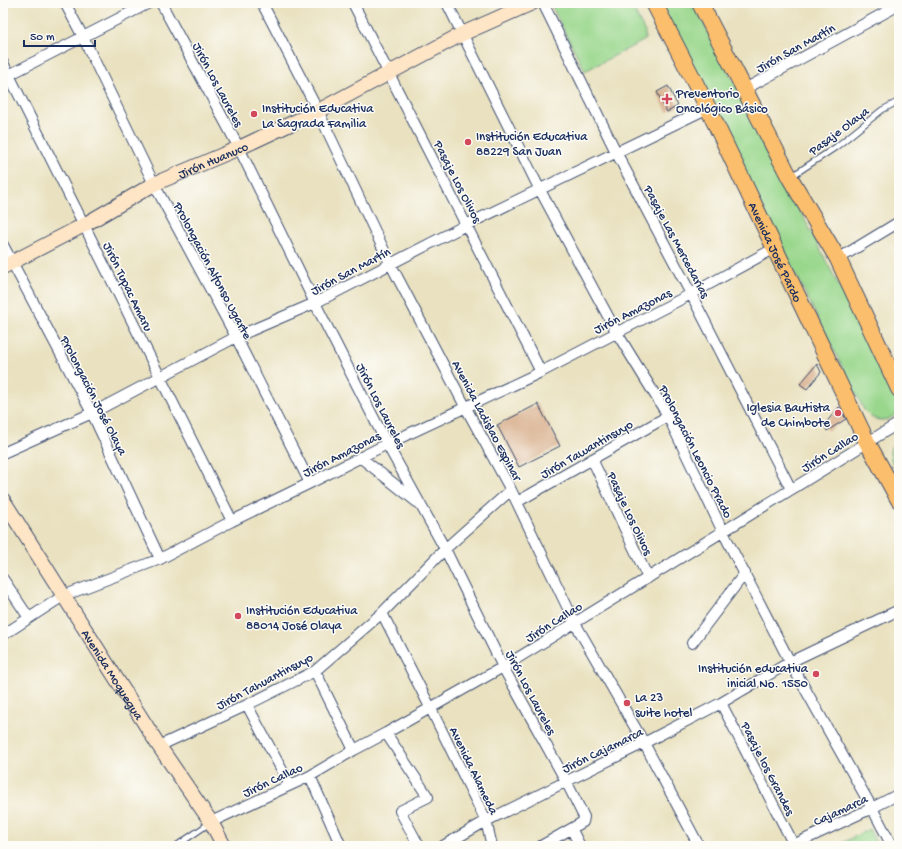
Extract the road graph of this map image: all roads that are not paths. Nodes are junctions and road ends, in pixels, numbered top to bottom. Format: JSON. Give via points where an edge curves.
{"nodes":[{"id":1,"x":65,"y":3,"type":"edge"},
{"id":2,"x":149,"y":3,"type":"edge"},
{"id":3,"x":161,"y":3,"type":"edge"},
{"id":4,"x":262,"y":3,"type":"edge"},
{"id":5,"x":353,"y":3,"type":"edge"},
{"id":6,"x":447,"y":3,"type":"edge"},
{"id":7,"x":532,"y":3,"type":"edge"},
{"id":8,"x":543,"y":3,"type":"edge"},
{"id":9,"x":654,"y":3,"type":"edge"},
{"id":10,"x":700,"y":3,"type":"edge"},
{"id":11,"x":899,"y":4,"type":"edge"},
{"id":12,"x":462,"y":34,"type":"junction"},
{"id":13,"x":83,"y":37,"type":"junction"},
{"id":14,"x":3,"y":63,"type":"edge"},
{"id":15,"x":388,"y":73,"type":"junction"},
{"id":16,"x":6,"y":76,"type":"edge"},
{"id":17,"x":745,"y":89,"type":"junction"},
{"id":18,"x":899,"y":101,"type":"edge"},
{"id":19,"x":708,"y":108,"type":"junction"},
{"id":20,"x":318,"y":110,"type":"junction"},
{"id":21,"x":239,"y":148,"type":"junction"},
{"id":22,"x":616,"y":152,"type":"junction"},
{"id":23,"x":790,"y":178,"type":"junction"},
{"id":24,"x":154,"y":184,"type":"junction"},
{"id":25,"x":540,"y":190,"type":"junction"},
{"id":26,"x":899,"y":222,"type":"edge"},
{"id":27,"x":84,"y":225,"type":"junction"},
{"id":28,"x":466,"y":225,"type":"junction"},
{"id":29,"x":3,"y":245,"type":"edge"},
{"id":30,"x":775,"y":248,"type":"junction"},
{"id":31,"x":838,"y":260,"type":"junction"},
{"id":32,"x":390,"y":263,"type":"junction"},
{"id":33,"x":7,"y":264,"type":"edge"},
{"id":34,"x":691,"y":294,"type":"junction"},
{"id":35,"x":315,"y":303,"type":"junction"},
{"id":36,"x":617,"y":332,"type":"junction"},
{"id":37,"x":236,"y":337,"type":"junction"},
{"id":38,"x":541,"y":372,"type":"junction"},
{"id":39,"x":159,"y":378,"type":"junction"},
{"id":40,"x":899,"y":389,"type":"edge"},
{"id":41,"x":466,"y":408,"type":"junction"},
{"id":42,"x":92,"y":413,"type":"junction"},
{"id":43,"x":668,"y":416,"type":"junction"},
{"id":44,"x":899,"y":424,"type":"edge"},
{"id":45,"x":867,"y":442,"type":"junction"},
{"id":46,"x":387,"y":444,"type":"junction"},
{"id":47,"x":5,"y":450,"type":"edge"},
{"id":48,"x":360,"y":457,"type":"junction"},
{"id":49,"x":592,"y":459,"type":"junction"},
{"id":50,"x":310,"y":483,"type":"junction"},
{"id":51,"x":791,"y":489,"type":"junction"},
{"id":52,"x":511,"y":490,"type":"junction"},
{"id":53,"x":3,"y":500,"type":"edge"},
{"id":54,"x":899,"y":500,"type":"edge"},
{"id":55,"x":517,"y":502,"type":"junction"},
{"id":56,"x":420,"y":504,"type":"junction"},
{"id":57,"x":232,"y":521,"type":"junction"},
{"id":58,"x":723,"y":532,"type":"junction"},
{"id":59,"x":446,"y":549,"type":"junction"},
{"id":60,"x":160,"y":558,"type":"junction"},
{"id":61,"x":745,"y":573,"type":"junction"},
{"id":62,"x":648,"y":578,"type":"junction"},
{"id":63,"x":3,"y":579,"type":"edge"},
{"id":64,"x":63,"y":596,"type":"junction"},
{"id":65,"x":899,"y":610,"type":"edge"},
{"id":66,"x":382,"y":613,"type":"junction"},
{"id":67,"x":29,"y":618,"type":"junction"},
{"id":68,"x":575,"y":623,"type":"junction"},
{"id":69,"x":3,"y":635,"type":"edge"},
{"id":70,"x":692,"y":643,"type":"dead end"},
{"id":71,"x":790,"y":662,"type":"junction"},
{"id":72,"x":503,"y":667,"type":"junction"},
{"id":73,"x":314,"y":671,"type":"junction"},
{"id":74,"x":721,"y":703,"type":"junction"},
{"id":75,"x":248,"y":705,"type":"junction"},
{"id":76,"x":430,"y":707,"type":"junction"},
{"id":77,"x":386,"y":733,"type":"junction"},
{"id":78,"x":644,"y":743,"type":"junction"},
{"id":79,"x":159,"y":746,"type":"junction"},
{"id":80,"x":354,"y":750,"type":"junction"},
{"id":81,"x":310,"y":776,"type":"junction"},
{"id":82,"x":566,"y":781,"type":"junction"},
{"id":83,"x":290,"y":785,"type":"junction"},
{"id":84,"x":899,"y":794,"type":"edge"},
{"id":85,"x":872,"y":808,"type":"junction"},
{"id":86,"x":486,"y":821,"type":"junction"},
{"id":87,"x":211,"y":822,"type":"junction"},
{"id":88,"x":572,"y":830,"type":"junction"},
{"id":89,"x":338,"y":845,"type":"edge"},
{"id":90,"x":447,"y":845,"type":"edge"},
{"id":91,"x":793,"y":845,"type":"edge"},
{"id":92,"x":176,"y":846,"type":"edge"},
{"id":93,"x":224,"y":846,"type":"edge"},
{"id":94,"x":419,"y":846,"type":"edge"},
{"id":95,"x":492,"y":846,"type":"edge"},
{"id":96,"x":541,"y":846,"type":"edge"},
{"id":97,"x":580,"y":846,"type":"edge"},
{"id":98,"x":699,"y":846,"type":"edge"},
{"id":99,"x":892,"y":846,"type":"edge"}],
"edges":[{"from":1,"to":13,"type":"street","name":"Prolongación Alfonso Ugarte"},
{"from":2,"to":13,"type":"street"},
{"from":3,"to":21,"type":"street","name":"Jirón Los Laureles"},
{"from":4,"to":20,"type":"street","name":"Avenida Ladislao Espinar"},
{"from":5,"to":15,"type":"street","name":"Pasaje Los Olivos"},
{"from":6,"to":12,"type":"street","name":"Prolongación Leoncio Prado"},
{"from":7,"to":12,"type":"main road","name":"Jirón Huanuco"},
{"from":8,"to":22,"type":"street","name":"Pasaje Las Mercedarias"},
{"from":9,"to":19,"type":"main road","name":"Avenida José Pardo"},
{"from":10,"to":17,"type":"main road"},
{"from":11,"to":17,"type":"street","name":"Jirón San Martín"},
{"from":12,"to":15,"type":"main road","name":"Jirón Huanuco"},
{"from":12,"to":25,"type":"street","name":"Prolongación Leoncio Prado"},
{"from":13,"to":16,"type":"street"},
{"from":13,"to":24,"type":"street","name":"Prolongación Alfonso Ugarte"},
{"from":14,"to":16,"type":"street","name":"Jirón Tupac Amaru"},
{"from":15,"to":20,"type":"main road","name":"Jirón Huanuco"},
{"from":15,"to":28,"type":"street","name":"Pasaje Los Olivos"},
{"from":16,"to":27,"type":"street","name":"Jirón Tupac Amaru"},
{"from":17,"to":23,"type":"main road"},
{"from":18,"to":23,"type":"lane","name":"Pasaje Olaya","via":[[882,110],[836,147]]},
{"from":19,"to":22,"type":"street","name":"Jirón San Martín"},
{"from":19,"to":30,"type":"main road","name":"Avenida José Pardo"},
{"from":20,"to":21,"type":"main road","name":"Jirón Huanuco"},
{"from":20,"to":32,"type":"street","name":"Avenida Ladislao Espinar"},
{"from":21,"to":24,"type":"main road","name":"Jirón Huanuco"},
{"from":21,"to":35,"type":"street","name":"Jirón Los Laureles"},
{"from":22,"to":25,"type":"street","name":"Jirón San Martín"},
{"from":22,"to":34,"type":"street","name":"Pasaje Las Mercedarias"},
{"from":23,"to":31,"type":"main road"},
{"from":24,"to":27,"type":"main road","name":"Jirón Huanuco"},
{"from":24,"to":37,"type":"street","name":"Prolongación Alfonso Ugarte"},
{"from":25,"to":28,"type":"street","name":"Jirón San Martín"},
{"from":25,"to":36,"type":"street","name":"Prolongación Leoncio Prado"},
{"from":26,"to":31,"type":"street"},
{"from":27,"to":33,"type":"main road","name":"Jirón Huanuco"},
{"from":27,"to":39,"type":"street","name":"Jirón Tupac Amaru"},
{"from":28,"to":32,"type":"street","name":"Jirón San Martín"},
{"from":28,"to":38,"type":"street","name":"Pasaje Los Olivos"},
{"from":29,"to":33,"type":"street","name":"Prolongación José Olaya"},
{"from":30,"to":34,"type":"street","name":"Jirón Amazonas"},
{"from":30,"to":45,"type":"main road","name":"Avenida José Pardo"},
{"from":31,"to":40,"type":"main road"},
{"from":32,"to":35,"type":"street","name":"Jirón San Martín"},
{"from":32,"to":41,"type":"street","name":"Avenida Ladislao Espinar"},
{"from":33,"to":42,"type":"street","name":"Prolongación José Olaya"},
{"from":34,"to":36,"type":"street","name":"Jirón Amazonas"},
{"from":34,"to":51,"type":"street","name":"Pasaje Las Mercedarias"},
{"from":35,"to":37,"type":"street","name":"Jirón San Martín"},
{"from":35,"to":46,"type":"street","name":"Jirón Los Laureles"},
{"from":36,"to":38,"type":"street","name":"Jirón Amazonas"},
{"from":36,"to":43,"type":"street","name":"Prolongación Leoncio Prado"},
{"from":37,"to":39,"type":"street","name":"Jirón San Martín"},
{"from":37,"to":50,"type":"street","name":"Prolongación Alfonso Ugarte"},
{"from":38,"to":41,"type":"street","name":"Jirón Amazonas"},
{"from":39,"to":42,"type":"street","name":"Jirón San Martín"},
{"from":39,"to":57,"type":"street","name":"Jirón Tupac Amaru"},
{"from":41,"to":46,"type":"street","name":"Jirón Amazonas"},
{"from":41,"to":52,"type":"street","name":"Avenida Ladislao Espinar"},
{"from":42,"to":47,"type":"street","name":"Jirón San Martín"},
{"from":42,"to":60,"type":"street","name":"Prolongación José Olaya"},
{"from":43,"to":49,"type":"street","name":"Jirón Tawantinsuyo"},
{"from":43,"to":58,"type":"street","name":"Prolongación Leoncio Prado"},
{"from":44,"to":45,"type":"street","name":"Jirón Callao"},
{"from":45,"to":51,"type":"street","name":"Jirón Callao"},
{"from":45,"to":54,"type":"main road","name":"Avenida José Pardo"},
{"from":46,"to":48,"type":"street","name":"Jirón Amazonas"},
{"from":46,"to":56,"type":"street","name":"Jirón Los Laureles"},
{"from":48,"to":50,"type":"street","name":"Jirón Amazonas"},
{"from":48,"to":56,"type":"street"},
{"from":49,"to":55,"type":"street","name":"Jirón Tawantinsuyo"},
{"from":49,"to":62,"type":"street","name":"Pasaje Los Olivos"},
{"from":50,"to":57,"type":"street","name":"Jirón Amazonas"},
{"from":51,"to":58,"type":"street","name":"Jirón Callao"},
{"from":52,"to":55,"type":"street","name":"Avenida Ladislao Espinar"},
{"from":52,"to":59,"type":"street","name":"Jirón Tahuantinsuyo"},
{"from":53,"to":64,"type":"main road","name":"Avenida Moquegua"},
{"from":55,"to":68,"type":"street","name":"Avenida Ladislao Espinar"},
{"from":56,"to":59,"type":"street","name":"Jirón Los Laureles"},
{"from":57,"to":60,"type":"street","name":"Jirón Amazonas"},
{"from":58,"to":61,"type":"street","name":"Prolongación Leoncio Prado"},
{"from":58,"to":62,"type":"street","name":"Jirón Callao"},
{"from":59,"to":66,"type":"street","name":"Jirón Tahuantinsuyo"},
{"from":59,"to":72,"type":"street","name":"Jirón Los Laureles"},
{"from":60,"to":64,"type":"street","name":"Jirón Amazonas"},
{"from":61,"to":70,"type":"street"},
{"from":61,"to":71,"type":"street","name":"Prolongación Leoncio Prado"},
{"from":62,"to":68,"type":"street","name":"Jirón Callao"},
{"from":63,"to":67,"type":"street"},
{"from":64,"to":67,"type":"street","name":"Jirón Amazonas"},
{"from":64,"to":79,"type":"main road","name":"Avenida Moquegua"},
{"from":65,"to":71,"type":"street","name":"Jirón Cajamarca"},
{"from":66,"to":73,"type":"street","name":"Jirón Tahuantinsuyo"},
{"from":66,"to":76,"type":"street","name":"Avenida Alameda"},
{"from":67,"to":69,"type":"street","name":"Jirón Amazonas"},
{"from":68,"to":72,"type":"street","name":"Jirón Callao"},
{"from":68,"to":78,"type":"street","name":"Avenida Ladislao Espinar"},
{"from":71,"to":74,"type":"street","name":"Jirón Cajamarca"},
{"from":71,"to":85,"type":"street","name":"Prolongación Leoncio Prado"},
{"from":72,"to":76,"type":"street","name":"Jirón Callao"},
{"from":72,"to":82,"type":"street","name":"Jirón Los Laureles"},
{"from":73,"to":75,"type":"street","name":"Jirón Tahuantinsuyo"},
{"from":73,"to":80,"type":"street"},
{"from":74,"to":78,"type":"street","name":"Jirón Cajamarca"},
{"from":74,"to":91,"type":"street","name":"Pasaje los Grandes"},
{"from":75,"to":79,"type":"street","name":"Jirón Tahuantinsuyo"},
{"from":75,"to":83,"type":"street"},
{"from":76,"to":77,"type":"street","name":"Jirón Callao"},
{"from":76,"to":86,"type":"street","name":"Avenida Alameda"},
{"from":77,"to":80,"type":"street","name":"Jirón Callao"},
{"from":77,"to":94,"type":"street","via":[[428,797],[400,811]]},
{"from":78,"to":82,"type":"street","name":"Jirón Cajamarca"},
{"from":78,"to":98,"type":"street","name":"Avenida Ladislao Espinar"},
{"from":79,"to":87,"type":"main road","name":"Avenida Moquegua"},
{"from":80,"to":81,"type":"street","name":"Jirón Callao"},
{"from":81,"to":83,"type":"street","name":"Jirón Callao"},
{"from":81,"to":89,"type":"street"},
{"from":82,"to":86,"type":"street","name":"Jirón Cajamarca"},
{"from":82,"to":88,"type":"street","name":"Jirón Los Laureles","via":[[584,817],[583,822]]},
{"from":83,"to":87,"type":"street","name":"Jirón Callao"},
{"from":84,"to":85,"type":"street","name":"Cajamarca"},
{"from":85,"to":91,"type":"street","name":"Cajamarca"},
{"from":85,"to":99,"type":"street","name":"Prolongación Leoncio Prado"},
{"from":86,"to":90,"type":"street","name":"Jirón Cajamarca"},
{"from":86,"to":95,"type":"street","name":"Avenida Alameda"},
{"from":87,"to":92,"type":"lane"},
{"from":87,"to":93,"type":"main road","name":"Avenida Moquegua"},
{"from":88,"to":96,"type":"street"},
{"from":88,"to":97,"type":"street"}]}
